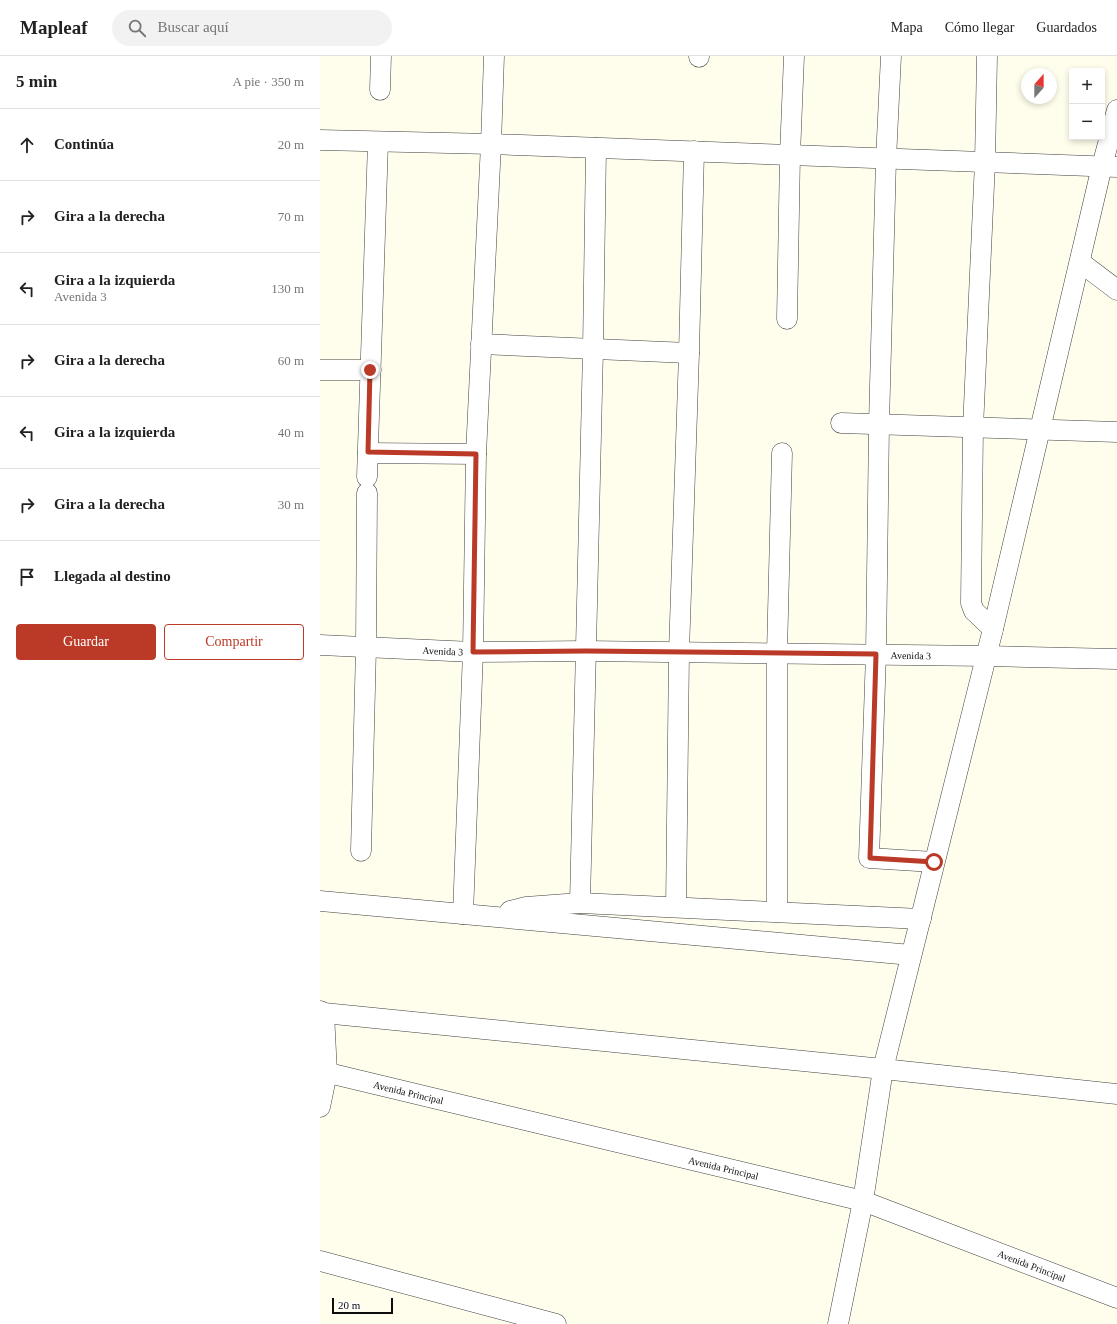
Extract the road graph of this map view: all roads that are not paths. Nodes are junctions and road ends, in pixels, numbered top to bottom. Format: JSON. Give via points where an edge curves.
{"nodes":[{"id":1,"x":381,"y":56,"type":"edge"},
{"id":2,"x":494,"y":56,"type":"edge"},
{"id":3,"x":794,"y":56,"type":"edge"},
{"id":4,"x":891,"y":56,"type":"edge"},
{"id":5,"x":987,"y":56,"type":"edge"},
{"id":6,"x":380,"y":90,"type":"dead end"},
{"id":7,"x":1117,"y":110,"type":"edge"},
{"id":8,"x":320,"y":140,"type":"edge"},
{"id":9,"x":378,"y":142,"type":"junction"},
{"id":10,"x":491,"y":144,"type":"junction"},
{"id":11,"x":596,"y":148,"type":"junction"},
{"id":12,"x":694,"y":151,"type":"junction"},
{"id":13,"x":790,"y":155,"type":"junction"},
{"id":14,"x":886,"y":159,"type":"junction"},
{"id":15,"x":985,"y":162,"type":"junction"},
{"id":16,"x":1110,"y":167,"type":"edge"},
{"id":17,"x":1080,"y":262,"type":"junction"},
{"id":18,"x":1117,"y":290,"type":"edge"},
{"id":19,"x":787,"y":319,"type":"dead end"},
{"id":20,"x":481,"y":344,"type":"junction"},
{"id":21,"x":593,"y":349,"type":"junction"},
{"id":22,"x":689,"y":353,"type":"junction"},
{"id":23,"x":320,"y":370,"type":"edge"},
{"id":24,"x":370,"y":370,"type":"junction"},
{"id":25,"x":841,"y":423,"type":"dead end"},
{"id":26,"x":879,"y":424,"type":"junction"},
{"id":27,"x":973,"y":428,"type":"junction"},
{"id":28,"x":1040,"y":430,"type":"junction"},
{"id":29,"x":1117,"y":432,"type":"edge"},
{"id":30,"x":368,"y":452,"type":"junction"},
{"id":31,"x":782,"y":453,"type":"dead end"},
{"id":32,"x":476,"y":454,"type":"junction"},
{"id":33,"x":993,"y":630,"type":"junction"},
{"id":34,"x":320,"y":645,"type":"edge"},
{"id":35,"x":366,"y":647,"type":"junction"},
{"id":36,"x":586,"y":651,"type":"junction"},
{"id":37,"x":473,"y":652,"type":"junction"},
{"id":38,"x":679,"y":652,"type":"junction"},
{"id":39,"x":777,"y":653,"type":"junction"},
{"id":40,"x":876,"y":654,"type":"junction"},
{"id":41,"x":987,"y":656,"type":"junction"},
{"id":42,"x":1117,"y":659,"type":"edge"},
{"id":43,"x":361,"y":851,"type":"dead end"},
{"id":44,"x":934,"y":862,"type":"junction"},
{"id":45,"x":320,"y":901,"type":"edge"},
{"id":46,"x":580,"y":903,"type":"junction"},
{"id":47,"x":676,"y":906,"type":"junction"},
{"id":48,"x":777,"y":911,"type":"junction"},
{"id":49,"x":463,"y":914,"type":"junction"},
{"id":50,"x":499,"y":917,"type":"junction"},
{"id":51,"x":921,"y":918,"type":"junction"},
{"id":52,"x":911,"y":955,"type":"junction"},
{"id":53,"x":322,"y":1012,"type":"edge"},
{"id":54,"x":883,"y":1069,"type":"junction"},
{"id":55,"x":324,"y":1072,"type":"edge"},
{"id":56,"x":1117,"y":1094,"type":"edge"},
{"id":57,"x":320,"y":1107,"type":"edge"},
{"id":58,"x":863,"y":1201,"type":"junction"},
{"id":59,"x":320,"y":1261,"type":"edge"},
{"id":60,"x":1117,"y":1298,"type":"edge"},
{"id":61,"x":556,"y":1324,"type":"edge"},
{"id":62,"x":838,"y":1324,"type":"edge"}],
"edges":[{"from":1,"to":6,"type":"street"},
{"from":2,"to":10,"type":"street"},
{"from":3,"to":13,"type":"street"},
{"from":4,"to":14,"type":"street"},
{"from":5,"to":15,"type":"street"},
{"from":7,"to":16,"type":"street"},
{"from":8,"to":9,"type":"street"},
{"from":9,"to":10,"type":"street"},
{"from":9,"to":24,"type":"street"},
{"from":10,"to":11,"type":"street"},
{"from":10,"to":20,"type":"street"},
{"from":11,"to":12,"type":"street"},
{"from":11,"to":21,"type":"street"},
{"from":12,"to":13,"type":"street"},
{"from":12,"to":22,"type":"street"},
{"from":13,"to":14,"type":"street"},
{"from":13,"to":19,"type":"street"},
{"from":14,"to":15,"type":"street"},
{"from":14,"to":26,"type":"street"},
{"from":15,"to":16,"type":"street"},
{"from":15,"to":27,"type":"street"},
{"from":16,"to":17,"type":"street"},
{"from":17,"to":18,"type":"street"},
{"from":17,"to":28,"type":"street"},
{"from":20,"to":21,"type":"street"},
{"from":20,"to":32,"type":"street"},
{"from":21,"to":22,"type":"street"},
{"from":21,"to":36,"type":"street"},
{"from":22,"to":38,"type":"street"},
{"from":23,"to":24,"type":"street"},
{"from":24,"to":30,"type":"street"},
{"from":25,"to":26,"type":"street"},
{"from":26,"to":27,"type":"street"},
{"from":26,"to":40,"type":"street"},
{"from":27,"to":28,"type":"street"},
{"from":27,"to":33,"type":"street","via":[[971,603],[974,611]]},
{"from":28,"to":29,"type":"street"},
{"from":28,"to":33,"type":"street"},
{"from":30,"to":32,"type":"street"},
{"from":30,"to":35,"type":"street"},
{"from":31,"to":39,"type":"street"},
{"from":32,"to":37,"type":"street"},
{"from":33,"to":41,"type":"street"},
{"from":34,"to":35,"type":"street","name":"Avenida 3"},
{"from":35,"to":37,"type":"street","name":"Avenida 3"},
{"from":35,"to":43,"type":"street"},
{"from":36,"to":37,"type":"street","name":"Avenida 3"},
{"from":36,"to":38,"type":"street","name":"Avenida 3"},
{"from":36,"to":46,"type":"street"},
{"from":37,"to":49,"type":"street"},
{"from":38,"to":39,"type":"street","name":"Avenida 3"},
{"from":38,"to":47,"type":"street"},
{"from":39,"to":40,"type":"street","name":"Avenida 3"},
{"from":39,"to":48,"type":"street"},
{"from":40,"to":41,"type":"street","name":"Avenida 3"},
{"from":40,"to":44,"type":"street","via":[[870,858]]},
{"from":41,"to":42,"type":"street","name":"Avenida 3"},
{"from":41,"to":44,"type":"street"},
{"from":44,"to":51,"type":"street"},
{"from":45,"to":49,"type":"street"},
{"from":46,"to":47,"type":"street"},
{"from":46,"to":50,"type":"street","via":[[526,907]]},
{"from":47,"to":48,"type":"street"},
{"from":48,"to":51,"type":"street"},
{"from":49,"to":50,"type":"street"},
{"from":50,"to":52,"type":"street"},
{"from":51,"to":52,"type":"street"},
{"from":52,"to":54,"type":"street"},
{"from":53,"to":54,"type":"street"},
{"from":53,"to":55,"type":"street"},
{"from":54,"to":56,"type":"street"},
{"from":54,"to":58,"type":"street"},
{"from":55,"to":57,"type":"street"},
{"from":55,"to":58,"type":"street","name":"Avenida Principal"},
{"from":58,"to":60,"type":"street","name":"Avenida Principal"},
{"from":58,"to":62,"type":"street"},
{"from":59,"to":61,"type":"street"}]}
